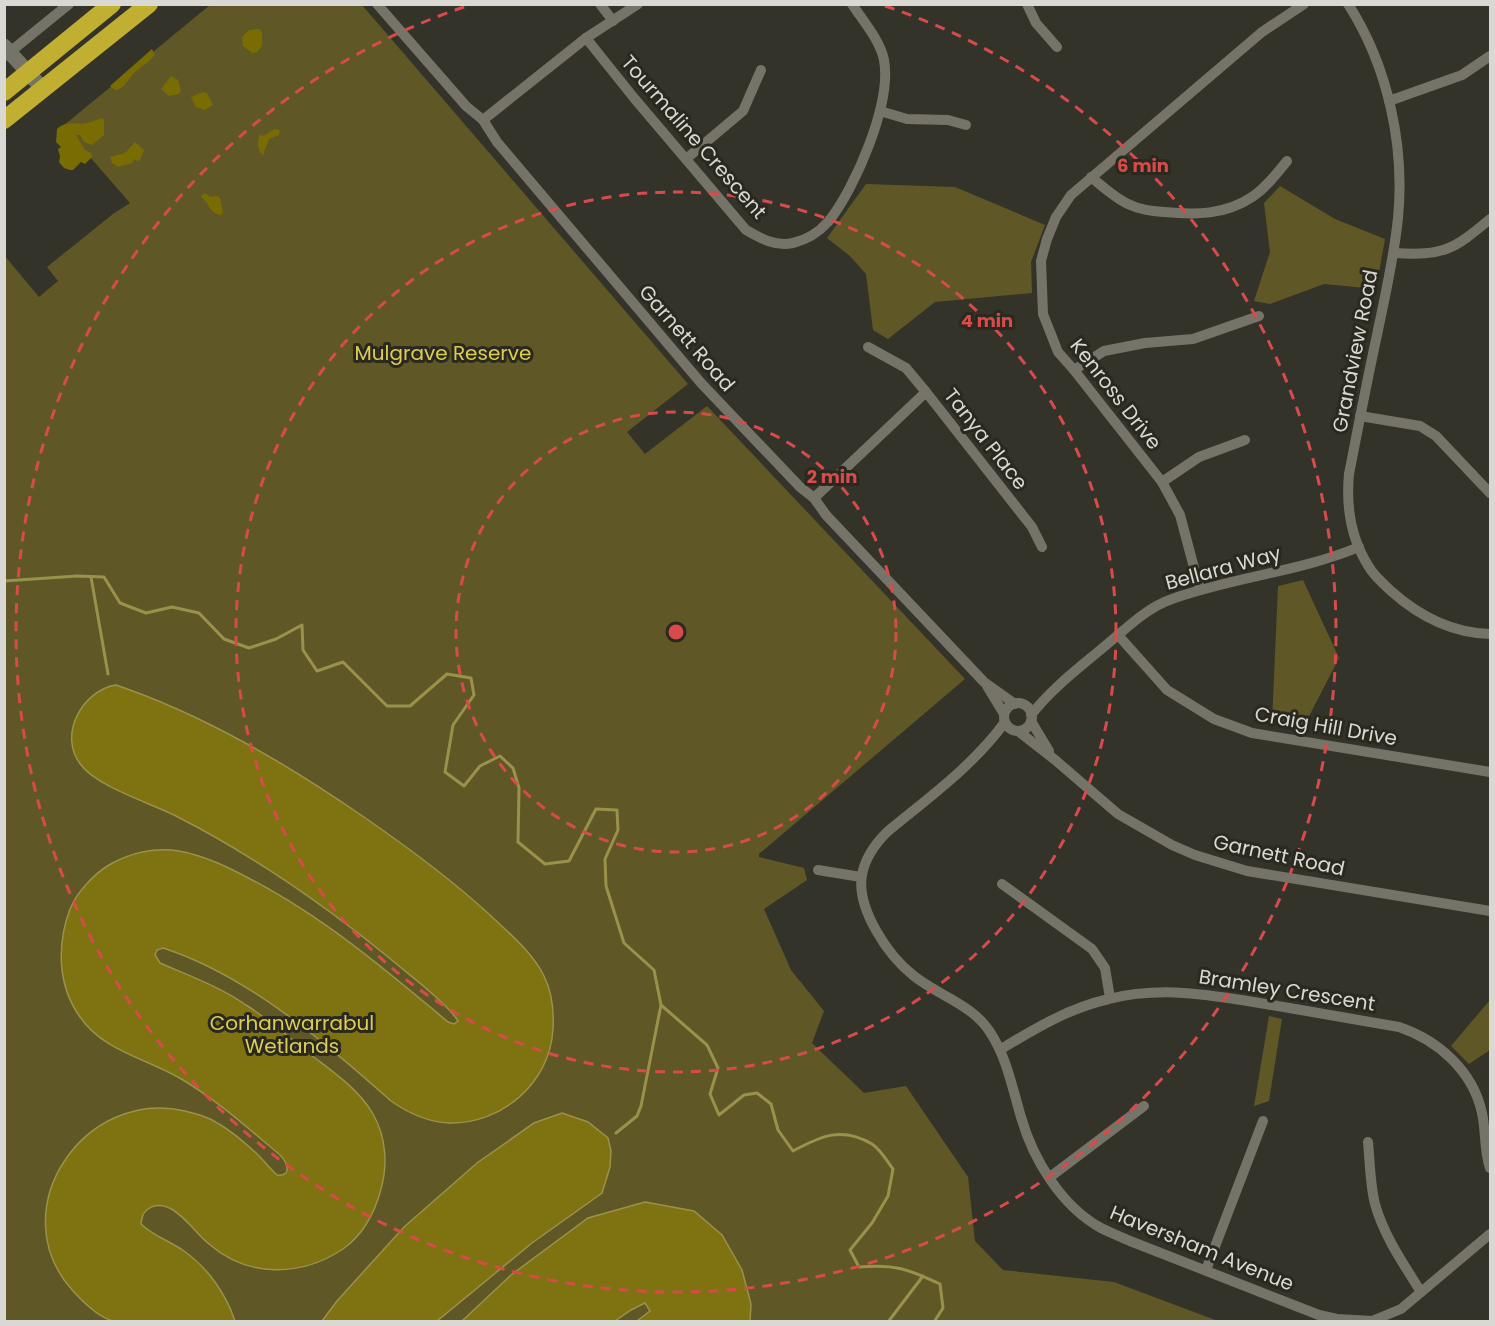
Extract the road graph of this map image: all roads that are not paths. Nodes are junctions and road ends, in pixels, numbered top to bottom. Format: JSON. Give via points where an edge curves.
{"nodes":[{"id":1,"x":69,"y":4,"type":"edge"},
{"id":2,"x":112,"y":4,"type":"edge"},
{"id":3,"x":148,"y":4,"type":"edge"},
{"id":4,"x":377,"y":4,"type":"edge"},
{"id":5,"x":600,"y":4,"type":"edge"},
{"id":6,"x":638,"y":4,"type":"edge"},
{"id":7,"x":852,"y":4,"type":"edge"},
{"id":8,"x":1027,"y":4,"type":"edge"},
{"id":9,"x":1304,"y":4,"type":"edge"},
{"id":10,"x":1348,"y":4,"type":"edge"},
{"id":11,"x":613,"y":21,"type":"junction"},
{"id":12,"x":586,"y":38,"type":"junction"},
{"id":13,"x":1057,"y":47,"type":"dead end"},
{"id":14,"x":6,"y":51,"type":"edge"},
{"id":15,"x":1491,"y":56,"type":"edge"},
{"id":16,"x":761,"y":70,"type":"dead end"},
{"id":17,"x":28,"y":73,"type":"junction"},
{"id":18,"x":43,"y":89,"type":"junction"},
{"id":19,"x":4,"y":92,"type":"edge"},
{"id":20,"x":1389,"y":101,"type":"junction"},
{"id":21,"x":880,"y":111,"type":"junction"},
{"id":22,"x":4,"y":120,"type":"edge"},
{"id":23,"x":483,"y":120,"type":"junction"},
{"id":24,"x":966,"y":125,"type":"dead end"},
{"id":25,"x":686,"y":159,"type":"junction"},
{"id":26,"x":1287,"y":161,"type":"dead end"},
{"id":27,"x":1091,"y":177,"type":"junction"},
{"id":28,"x":1491,"y":219,"type":"edge"},
{"id":29,"x":1394,"y":253,"type":"junction"},
{"id":30,"x":1259,"y":316,"type":"dead end"},
{"id":31,"x":868,"y":347,"type":"dead end"},
{"id":32,"x":1074,"y":370,"type":"junction"},
{"id":33,"x":926,"y":392,"type":"junction"},
{"id":34,"x":1360,"y":416,"type":"junction"},
{"id":35,"x":1245,"y":440,"type":"dead end"},
{"id":36,"x":1162,"y":482,"type":"junction"},
{"id":37,"x":1491,"y":493,"type":"edge"},
{"id":38,"x":814,"y":498,"type":"junction"},
{"id":39,"x":1357,"y":544,"type":"junction"},
{"id":40,"x":1042,"y":547,"type":"dead end"},
{"id":41,"x":1200,"y":590,"type":"junction"},
{"id":42,"x":1491,"y":634,"type":"edge"},
{"id":43,"x":1118,"y":635,"type":"junction"},
{"id":44,"x":984,"y":682,"type":"junction"},
{"id":45,"x":1047,"y":694,"type":"junction"},
{"id":46,"x":1019,"y":704,"type":"junction"},
{"id":47,"x":1031,"y":718,"type":"junction"},
{"id":48,"x":1010,"y":724,"type":"junction"},
{"id":49,"x":1054,"y":759,"type":"junction"},
{"id":50,"x":1491,"y":771,"type":"edge"},
{"id":51,"x":818,"y":870,"type":"dead end"},
{"id":52,"x":861,"y":877,"type":"junction"},
{"id":53,"x":1002,"y":884,"type":"dead end"},
{"id":54,"x":1491,"y":911,"type":"edge"},
{"id":55,"x":1110,"y":998,"type":"junction"},
{"id":56,"x":1001,"y":1049,"type":"junction"},
{"id":57,"x":1144,"y":1106,"type":"dead end"},
{"id":58,"x":1263,"y":1121,"type":"dead end"},
{"id":59,"x":1368,"y":1142,"type":"dead end"},
{"id":60,"x":1491,"y":1168,"type":"edge"},
{"id":61,"x":1050,"y":1177,"type":"junction"},
{"id":62,"x":1491,"y":1234,"type":"edge"},
{"id":63,"x":1206,"y":1270,"type":"junction"},
{"id":64,"x":1421,"y":1292,"type":"junction"},
{"id":65,"x":1372,"y":1321,"type":"edge"}],
"edges":[{"from":1,"to":14,"type":"street"},
{"from":2,"to":17,"type":"highway"},
{"from":3,"to":18,"type":"highway"},
{"from":4,"to":23,"type":"street","name":"Garnett Road","via":[[466,106]]},
{"from":5,"to":11,"type":"street"},
{"from":6,"to":11,"type":"street"},
{"from":7,"to":21,"type":"street","name":"Tourmaline Crescent","via":[[884,59]]},
{"from":8,"to":13,"type":"street","via":[[1036,23]]},
{"from":9,"to":27,"type":"street","name":"Kenross Drive","via":[[1262,32]]},
{"from":10,"to":20,"type":"street","name":"Grandview Road","via":[[1372,50]]},
{"from":11,"to":12,"type":"street"},
{"from":12,"to":23,"type":"street"},
{"from":12,"to":25,"type":"street","name":"Tourmaline Crescent"},
{"from":14,"to":17,"type":"street"},
{"from":15,"to":20,"type":"street","via":[[1462,75]]},
{"from":16,"to":25,"type":"street","via":[[742,111]]},
{"from":17,"to":18,"type":"street"},
{"from":17,"to":19,"type":"highway"},
{"from":18,"to":22,"type":"highway"},
{"from":20,"to":29,"type":"street","name":"Grandview Road","via":[[1399,174]]},
{"from":21,"to":24,"type":"street","via":[[907,119],[948,120]]},
{"from":21,"to":25,"type":"street","name":"Tourmaline Crescent","via":[[857,176],[827,222],[813,235],[793,243],[762,240],[746,230]]},
{"from":23,"to":38,"type":"street","name":"Garnett Road","via":[[497,142],[701,383]]},
{"from":26,"to":27,"type":"street","via":[[1253,197],[1212,213],[1193,215],[1145,210],[1128,204]]},
{"from":27,"to":32,"type":"street","name":"Kenross Drive","via":[[1071,195],[1056,217],[1041,261],[1043,315],[1058,352]]},
{"from":28,"to":29,"type":"street","via":[[1464,241],[1441,252]]},
{"from":29,"to":34,"type":"street","name":"Grandview Road"},
{"from":30,"to":32,"type":"street","via":[[1193,339],[1104,351]]},
{"from":31,"to":33,"type":"street","via":[[906,368]]},
{"from":32,"to":36,"type":"street","name":"Kenross Drive"},
{"from":33,"to":38,"type":"street","name":"Tanya Place"},
{"from":33,"to":40,"type":"street","name":"Tanya Place","via":[[1032,527]]},
{"from":34,"to":37,"type":"street","via":[[1420,426],[1436,436]]},
{"from":34,"to":39,"type":"street","name":"Grandview Road","via":[[1348,487],[1350,519]]},
{"from":35,"to":36,"type":"street","via":[[1199,457]]},
{"from":36,"to":41,"type":"street","name":"Kenross Drive","via":[[1180,515]]},
{"from":38,"to":44,"type":"street","name":"Garnett Road"},
{"from":39,"to":41,"type":"street","name":"Bellara Way","via":[[1311,564]]},
{"from":39,"to":42,"type":"street","name":"Grandview Road","via":[[1370,569],[1411,608],[1447,626]]},
{"from":41,"to":43,"type":"street","name":"Bellara Way","via":[[1149,610]]},
{"from":43,"to":45,"type":"street","name":"Bellara Way"},
{"from":43,"to":50,"type":"street","name":"Craig Hill Drive","via":[[1167,690],[1242,730]]},
{"from":44,"to":46,"type":"street","name":"Garnett Road"},
{"from":44,"to":48,"type":"street","name":"Garnett Road"},
{"from":45,"to":46,"type":"street","name":"Bellara Way"},
{"from":45,"to":47,"type":"street","name":"Bellara Way"},
{"from":46,"to":47,"type":"street","via":[[1029,711]]},
{"from":46,"to":48,"type":"street","via":[[1008,708]]},
{"from":47,"to":48,"type":"street","via":[[1026,728]]},
{"from":47,"to":49,"type":"street","name":"Garnett Road"},
{"from":48,"to":49,"type":"street","name":"Garnett Road"},
{"from":48,"to":52,"type":"street","via":[[887,832],[869,856]]},
{"from":49,"to":54,"type":"street","name":"Garnett Road","via":[[1118,814],[1196,855],[1247,871]]},
{"from":51,"to":52,"type":"street"},
{"from":52,"to":56,"type":"street","name":"Haversham Avenue","via":[[865,905],[881,941],[914,977],[972,1011]]},
{"from":53,"to":55,"type":"street","via":[[1092,949],[1105,968]]},
{"from":55,"to":56,"type":"street","name":"Bramley Crescent","via":[[1072,1010]]},
{"from":55,"to":60,"type":"street","name":"Bramley Crescent","via":[[1188,992],[1415,1032],[1444,1051],[1467,1079],[1482,1112]]},
{"from":56,"to":61,"type":"street","name":"Haversham Avenue","via":[[1021,1119],[1037,1159]]},
{"from":57,"to":61,"type":"street"},
{"from":58,"to":63,"type":"street"},
{"from":59,"to":64,"type":"street","via":[[1375,1202],[1384,1229]]},
{"from":61,"to":63,"type":"street","name":"Haversham Avenue","via":[[1071,1204],[1100,1228]]},
{"from":62,"to":64,"type":"street","name":"Haversham Avenue"},
{"from":63,"to":65,"type":"street","name":"Haversham Avenue","via":[[1319,1314]]},
{"from":64,"to":65,"type":"street","name":"Haversham Avenue","via":[[1401,1309]]}]}
